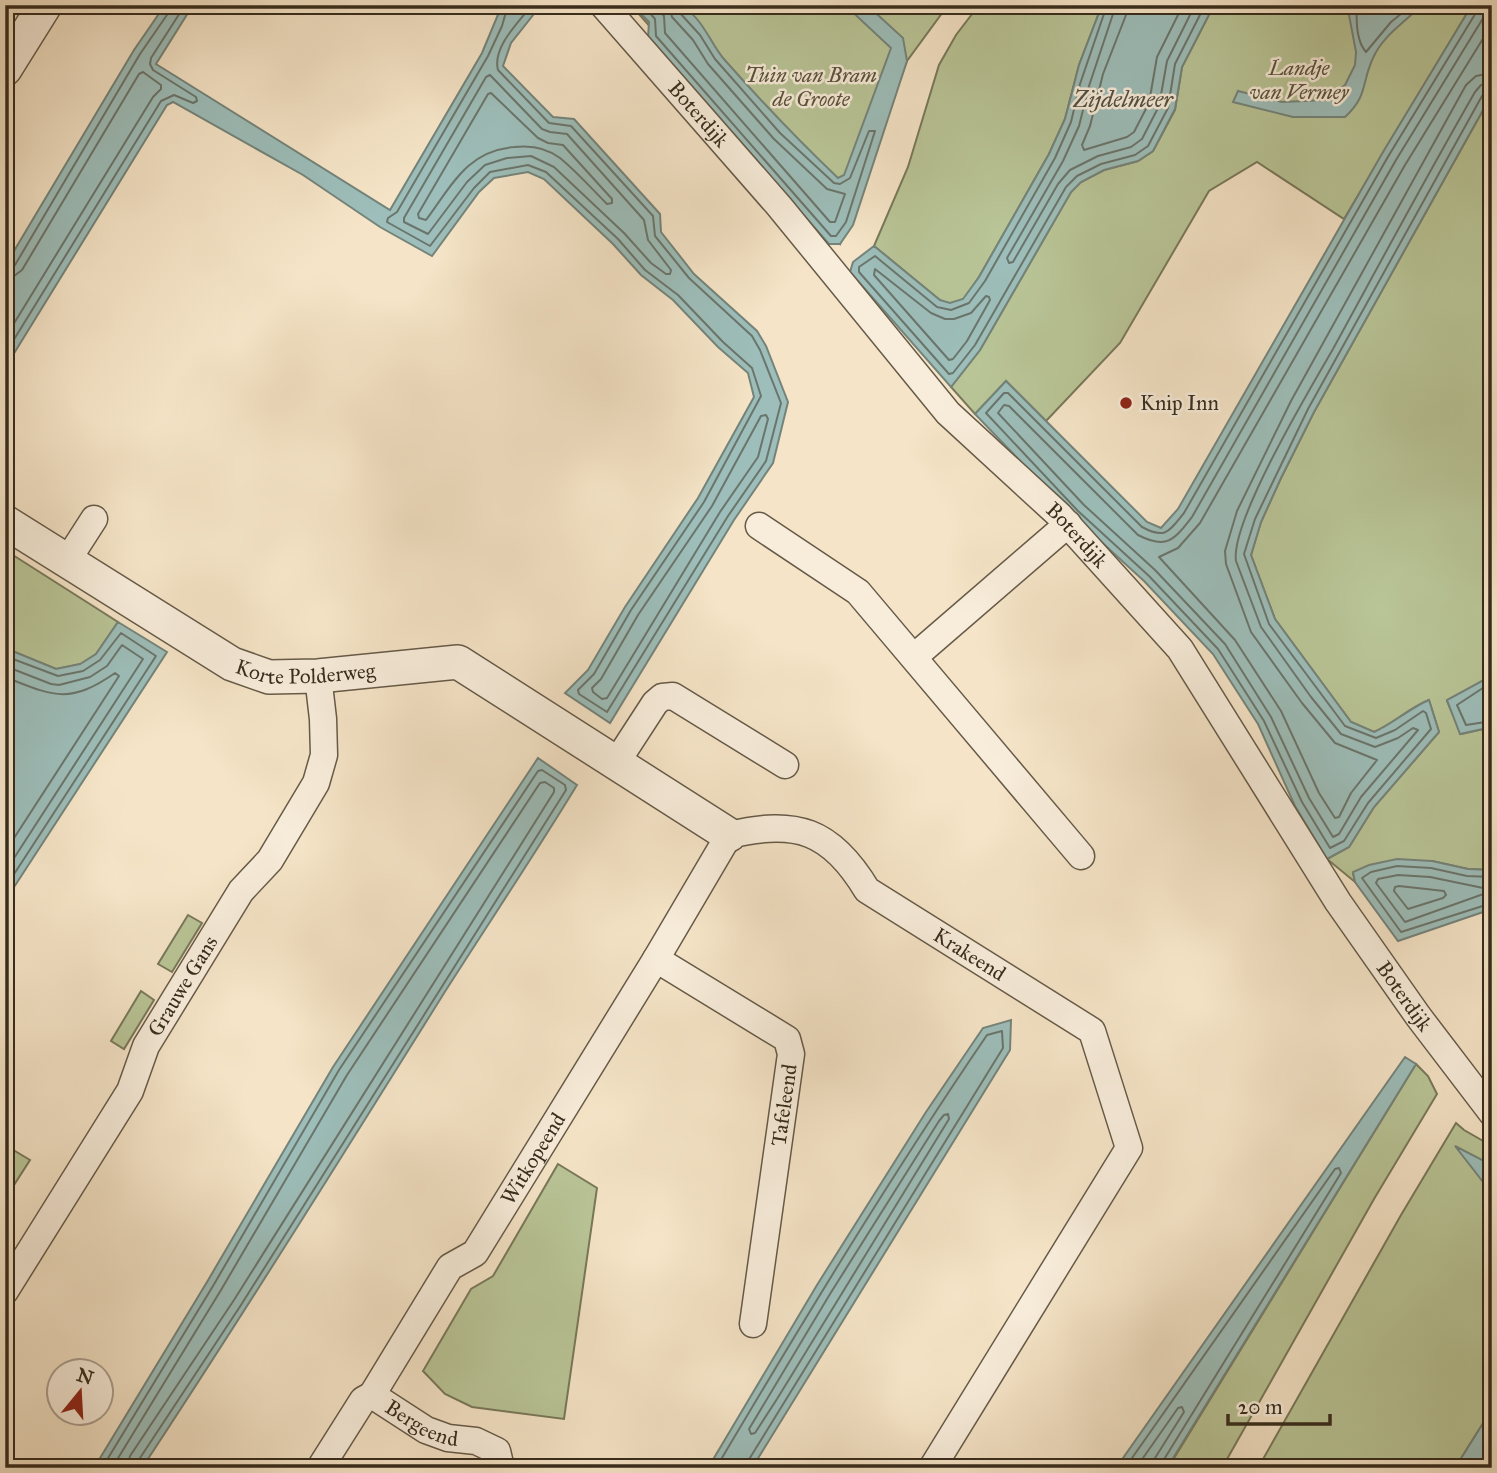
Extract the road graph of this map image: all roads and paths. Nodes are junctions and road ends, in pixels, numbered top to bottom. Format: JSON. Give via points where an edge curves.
{"nodes":[{"id":1,"x":45,"y":5,"type":"edge"},
{"id":2,"x":603,"y":5,"type":"edge"},
{"id":3,"x":11,"y":48,"type":"edge"},
{"id":4,"x":93,"y":519,"type":"dead end"},
{"id":5,"x":5,"y":522,"type":"edge"},
{"id":6,"x":1068,"y":524,"type":"junction"},
{"id":7,"x":759,"y":526,"type":"dead end"},
{"id":8,"x":67,"y":561,"type":"junction"},
{"id":9,"x":914,"y":657,"type":"junction"},
{"id":10,"x":318,"y":676,"type":"junction"},
{"id":11,"x":616,"y":763,"type":"junction"},
{"id":12,"x":785,"y":765,"type":"dead end"},
{"id":13,"x":729,"y":835,"type":"junction"},
{"id":14,"x":1081,"y":856,"type":"dead end"},
{"id":15,"x":656,"y":959,"type":"junction"},
{"id":16,"x":1492,"y":1113,"type":"edge"},
{"id":17,"x":5,"y":1292,"type":"edge"},
{"id":18,"x":753,"y":1324,"type":"dead end"},
{"id":19,"x":372,"y":1395,"type":"junction"},
{"id":20,"x":320,"y":1468,"type":"edge"},
{"id":21,"x":500,"y":1468,"type":"edge"},
{"id":22,"x":932,"y":1468,"type":"edge"}],
"edges":[{"from":1,"to":3,"type":"street"},
{"from":2,"to":6,"type":"street","name":"Boterdijk","via":[[779,206],[948,413]]},
{"from":4,"to":8,"type":"street"},
{"from":5,"to":8,"type":"street","name":"Korte Polderweg"},
{"from":6,"to":9,"type":"street"},
{"from":6,"to":16,"type":"street","name":"Boterdijk","via":[[1180,649],[1338,902]]},
{"from":7,"to":9,"type":"street","via":[[858,592]]},
{"from":8,"to":10,"type":"street","name":"Korte Polderweg","via":[[232,664],[270,677]]},
{"from":9,"to":14,"type":"street"},
{"from":10,"to":11,"type":"street","name":"Korte Polderweg","via":[[458,662]]},
{"from":10,"to":17,"type":"street","name":"Grauwe Gans","via":[[324,755],[316,783],[270,860],[241,891],[146,1046],[130,1091]]},
{"from":11,"to":12,"type":"street","via":[[655,703],[673,696]]},
{"from":11,"to":13,"type":"street"},
{"from":13,"to":15,"type":"street","name":"Witkopeend"},
{"from":13,"to":22,"type":"street","name":"Krakeend","via":[[760,827],[794,828],[827,843],[853,868],[867,890],[1092,1031],[1129,1148]]},
{"from":15,"to":18,"type":"street","name":"Tafeleend","via":[[787,1039],[791,1054]]},
{"from":15,"to":19,"type":"street","name":"Witkopeend","via":[[475,1252],[450,1266]]},
{"from":19,"to":20,"type":"street","name":"Witkopeend","via":[[363,1400]]},
{"from":19,"to":21,"type":"street","name":"Bergeend","via":[[426,1430],[476,1441],[497,1451]]}]}
